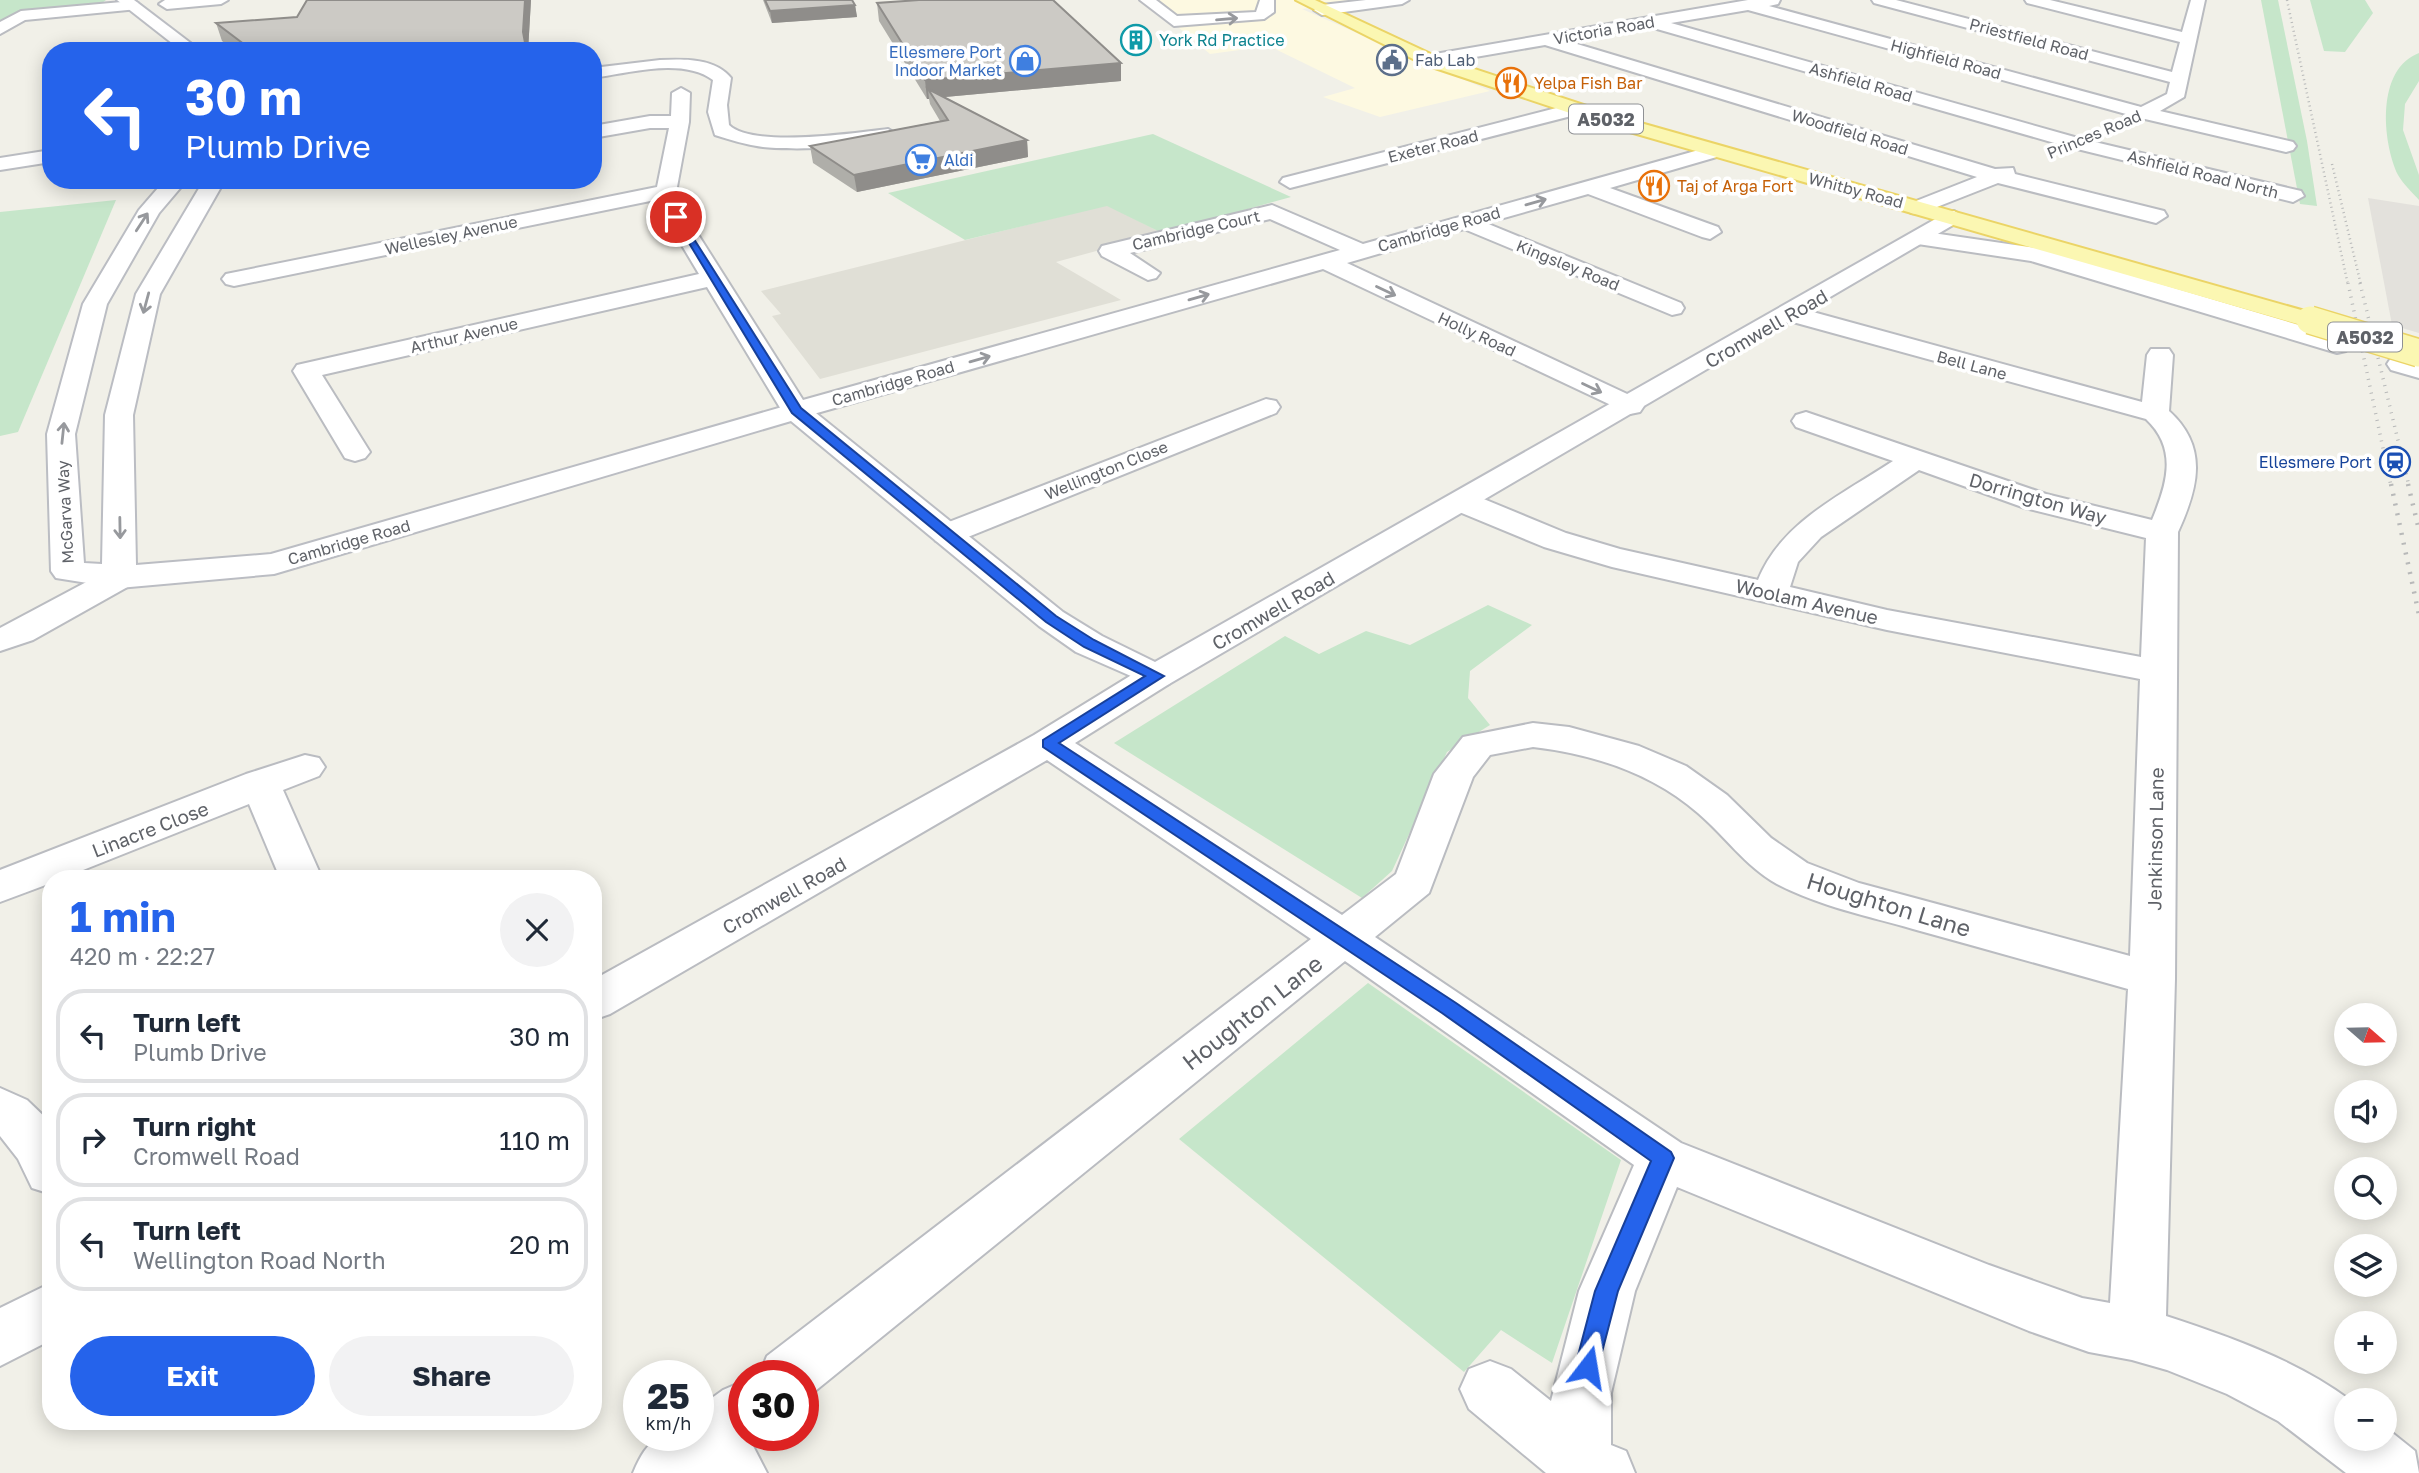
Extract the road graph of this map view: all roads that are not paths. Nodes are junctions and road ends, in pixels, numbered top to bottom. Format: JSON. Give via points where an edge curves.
{"nodes":[{"id":1,"x":221,"y":0,"type":"edge"},
{"id":2,"x":1147,"y":0,"type":"edge"},
{"id":3,"x":1267,"y":0,"type":"edge"},
{"id":4,"x":1303,"y":0,"type":"edge"},
{"id":5,"x":1402,"y":0,"type":"edge"},
{"id":6,"x":1779,"y":0,"type":"edge"},
{"id":7,"x":1879,"y":0,"type":"edge"},
{"id":8,"x":2032,"y":0,"type":"edge"},
{"id":9,"x":2192,"y":1,"type":"edge"},
{"id":10,"x":129,"y":3,"type":"edge"},
{"id":11,"x":167,"y":4,"type":"dead end"},
{"id":12,"x":1748,"y":5,"type":"junction"},
{"id":13,"x":1322,"y":10,"type":"junction"},
{"id":14,"x":1285,"y":13,"type":"dead end"},
{"id":15,"x":1259,"y":16,"type":"junction"},
{"id":16,"x":1650,"y":22,"type":"junction"},
{"id":17,"x":0,"y":29,"type":"edge"},
{"id":18,"x":2189,"y":39,"type":"junction"},
{"id":19,"x":1546,"y":40,"type":"junction"},
{"id":20,"x":181,"y":42,"type":"edge"},
{"id":21,"x":1430,"y":60,"type":"junction"},
{"id":22,"x":602,"y":72,"type":"edge"},
{"id":23,"x":2178,"y":79,"type":"junction"},
{"id":24,"x":681,"y":93,"type":"dead end"},
{"id":25,"x":1576,"y":109,"type":"junction"},
{"id":26,"x":2143,"y":113,"type":"junction"},
{"id":27,"x":680,"y":122,"type":"junction"},
{"id":28,"x":602,"y":130,"type":"edge"},
{"id":29,"x":893,"y":135,"type":"edge"},
{"id":30,"x":2072,"y":142,"type":"junction"},
{"id":31,"x":2286,"y":146,"type":"dead end"},
{"id":32,"x":1713,"y":152,"type":"junction"},
{"id":33,"x":2047,"y":153,"type":"dead end"},
{"id":34,"x":42,"y":157,"type":"edge"},
{"id":35,"x":0,"y":164,"type":"edge"},
{"id":36,"x":2022,"y":165,"type":"dead end"},
{"id":37,"x":1997,"y":176,"type":"junction"},
{"id":38,"x":1290,"y":182,"type":"dead end"},
{"id":39,"x":1589,"y":187,"type":"junction"},
{"id":40,"x":169,"y":189,"type":"edge"},
{"id":41,"x":210,"y":189,"type":"edge"},
{"id":42,"x":667,"y":191,"type":"junction"},
{"id":43,"x":2293,"y":196,"type":"dead end"},
{"id":44,"x":1919,"y":208,"type":"junction"},
{"id":45,"x":2156,"y":216,"type":"dead end"},
{"id":46,"x":1954,"y":218,"type":"junction"},
{"id":47,"x":1465,"y":222,"type":"junction"},
{"id":48,"x":1710,"y":232,"type":"dead end"},
{"id":49,"x":1919,"y":238,"type":"junction"},
{"id":50,"x":1361,"y":251,"type":"junction"},
{"id":51,"x":1324,"y":261,"type":"junction"},
{"id":52,"x":1148,"y":273,"type":"dead end"},
{"id":53,"x":713,"y":278,"type":"junction"},
{"id":54,"x":234,"y":279,"type":"dead end"},
{"id":55,"x":1672,"y":308,"type":"dead end"},
{"id":56,"x":1791,"y":314,"type":"junction"},
{"id":57,"x":2337,"y":345,"type":"dead end"},
{"id":58,"x":2160,"y":355,"type":"dead end"},
{"id":59,"x":2413,"y":362,"type":"edge"},
{"id":60,"x":1630,"y":406,"type":"junction"},
{"id":61,"x":1266,"y":407,"type":"dead end"},
{"id":62,"x":796,"y":411,"type":"junction"},
{"id":63,"x":2155,"y":413,"type":"junction"},
{"id":64,"x":1806,"y":421,"type":"dead end"},
{"id":65,"x":357,"y":452,"type":"dead end"},
{"id":66,"x":1915,"y":460,"type":"junction"},
{"id":67,"x":1464,"y":502,"type":"junction"},
{"id":68,"x":2162,"y":532,"type":"junction"},
{"id":69,"x":947,"y":534,"type":"junction"},
{"id":70,"x":119,"y":578,"type":"junction"},
{"id":71,"x":1770,"y":592,"type":"junction"},
{"id":72,"x":0,"y":639,"type":"edge"},
{"id":73,"x":2158,"y":671,"type":"junction"},
{"id":74,"x":1156,"y":676,"type":"junction"},
{"id":75,"x":1048,"y":743,"type":"junction"},
{"id":76,"x":305,"y":767,"type":"dead end"},
{"id":77,"x":260,"y":783,"type":"junction"},
{"id":78,"x":42,"y":870,"type":"edge"},
{"id":79,"x":42,"y":870,"type":"edge"},
{"id":80,"x":298,"y":870,"type":"edge"},
{"id":81,"x":0,"y":887,"type":"edge"},
{"id":82,"x":1345,"y":939,"type":"junction"},
{"id":83,"x":2152,"y":979,"type":"junction"},
{"id":84,"x":602,"y":997,"type":"edge"},
{"id":85,"x":0,"y":1108,"type":"edge"},
{"id":86,"x":42,"y":1151,"type":"edge"},
{"id":87,"x":1663,"y":1158,"type":"junction"},
{"id":88,"x":42,"y":1314,"type":"edge"},
{"id":89,"x":2137,"y":1334,"type":"junction"},
{"id":90,"x":0,"y":1339,"type":"edge"},
{"id":91,"x":808,"y":1360,"type":"edge"},
{"id":92,"x":1490,"y":1389,"type":"dead end"},
{"id":93,"x":2334,"y":1424,"type":"edge"},
{"id":94,"x":2367,"y":1451,"type":"edge"},
{"id":95,"x":1592,"y":1467,"type":"edge"},
{"id":96,"x":2393,"y":1473,"type":"edge"}],
"edges":[{"from":1,"to":11,"type":"street"},
{"from":2,"to":15,"type":"street","one_way":true,"via":[[1174,21]]},
{"from":3,"to":15,"type":"street","via":[[1266,12]]},
{"from":4,"to":13,"type":"main road","name":"Whitby Road","number":"A5032"},
{"from":5,"to":13,"type":"street"},
{"from":6,"to":12,"type":"street","name":"Victoria Road"},
{"from":7,"to":23,"type":"street","name":"Priestfield Road"},
{"from":8,"to":18,"type":"street"},
{"from":9,"to":18,"type":"street","name":"Princes Road"},
{"from":10,"to":17,"type":"street","via":[[21,16]]},
{"from":10,"to":20,"type":"street"},
{"from":12,"to":16,"type":"street","name":"Victoria Road"},
{"from":12,"to":26,"type":"street","name":"Highfield Road"},
{"from":13,"to":21,"type":"main road","name":"Whitby Road","number":"A5032"},
{"from":14,"to":15,"type":"street"},
{"from":16,"to":19,"type":"street","name":"Victoria Road"},
{"from":16,"to":30,"type":"street","name":"Ashfield Road"},
{"from":18,"to":23,"type":"street","name":"Princes Road"},
{"from":19,"to":21,"type":"street","name":"Victoria Road"},
{"from":19,"to":37,"type":"street","name":"Woodfield Road"},
{"from":21,"to":25,"type":"main road","name":"Whitby Road","number":"A5032"},
{"from":22,"to":29,"type":"street","via":[[661,65],[718,74],[722,78],[718,121],[722,131],[739,138],[777,143]]},
{"from":23,"to":26,"type":"street","name":"Princes Road","via":[[2175,97]]},
{"from":24,"to":27,"type":"street"},
{"from":25,"to":32,"type":"main road","name":"Whitby Road","number":"A5032"},
{"from":25,"to":38,"type":"street","name":"Exeter Road"},
{"from":26,"to":30,"type":"street","name":"Princes Road"},
{"from":26,"to":31,"type":"street","name":"Highfield Road"},
{"from":27,"to":28,"type":"street"},
{"from":27,"to":42,"type":"street"},
{"from":30,"to":33,"type":"street","name":"Princes Road"},
{"from":30,"to":43,"type":"street","name":"Ashfield Road North"},
{"from":32,"to":39,"type":"street","name":"Cambridge Road"},
{"from":32,"to":44,"type":"main road","name":"Whitby Road","number":"A5032"},
{"from":34,"to":35,"type":"street"},
{"from":36,"to":37,"type":"street","name":"Princes Road"},
{"from":37,"to":44,"type":"street","name":"Princes Road"},
{"from":37,"to":45,"type":"street","name":"Woodfield Road"},
{"from":47,"to":39,"type":"street","name":"Cambridge Road","one_way":true},
{"from":39,"to":48,"type":"street"},
{"from":70,"to":40,"type":"street","name":"McGarva Way","one_way":true,"via":[[68,572],[61,434],[94,304],[150,210]]},
{"from":41,"to":70,"type":"street","one_way":true,"via":[[148,294],[119,415]]},
{"from":42,"to":53,"type":"street","via":[[676,217]]},
{"from":42,"to":54,"type":"street","name":"Wellesley Avenue"},
{"from":44,"to":46,"type":"main road","name":"Whitby Road","number":"A5032"},
{"from":46,"to":49,"type":"street","name":"Cromwell Road"},
{"from":46,"to":59,"type":"main road","name":"Whitby Road","number":"A5032","bridge":true,"via":[[2310,320]]},
{"from":47,"to":50,"type":"street","name":"Cambridge Road"},
{"from":47,"to":55,"type":"street","name":"Kingsley Road"},
{"from":49,"to":56,"type":"street","name":"Cromwell Road"},
{"from":49,"to":57,"type":"street","via":[[2034,254]]},
{"from":50,"to":51,"type":"street","name":"Cambridge Road"},
{"from":50,"to":52,"type":"street","name":"Cambridge Court","via":[[1272,212],[1110,251]]},
{"from":51,"to":60,"type":"street","name":"Holly Road","one_way":true},
{"from":62,"to":51,"type":"street","name":"Cambridge Road","one_way":true},
{"from":53,"to":62,"type":"street"},
{"from":53,"to":65,"type":"street","name":"Arthur Avenue","via":[[306,371]]},
{"from":56,"to":60,"type":"street","name":"Cromwell Road"},
{"from":56,"to":63,"type":"street","name":"Bell Lane","via":[[2097,401]]},
{"from":58,"to":63,"type":"street"},
{"from":60,"to":67,"type":"street","name":"Cromwell Road"},
{"from":61,"to":69,"type":"street","name":"Wellington Close"},
{"from":62,"to":69,"type":"street"},
{"from":62,"to":70,"type":"street","name":"Cambridge Road","via":[[274,564]]},
{"from":63,"to":68,"type":"street","name":"Jenkinson Lane","via":[[2171,428],[2180,448],[2177,501]]},
{"from":64,"to":66,"type":"street","name":"Dorrington Way"},
{"from":66,"to":68,"type":"street","name":"Dorrington Way","via":[[2036,500]]},
{"from":66,"to":71,"type":"street","via":[[1810,530],[1783,559]]},
{"from":67,"to":71,"type":"street","name":"Woolam Avenue","via":[[1601,554]]},
{"from":67,"to":74,"type":"street","name":"Cromwell Road"},
{"from":68,"to":73,"type":"street","name":"Jenkinson Lane"},
{"from":69,"to":74,"type":"street","via":[[1051,619]]},
{"from":70,"to":72,"type":"street","name":"Cambridge Road","via":[[21,633]]},
{"from":71,"to":73,"type":"street","name":"Woolam Avenue","via":[[1887,620]]},
{"from":73,"to":83,"type":"street","name":"Jenkinson Lane"},
{"from":74,"to":75,"type":"street","name":"Cromwell Road"},
{"from":75,"to":82,"type":"street"},
{"from":75,"to":84,"type":"street","name":"Cromwell Road"},
{"from":76,"to":77,"type":"street","name":"Linacre Close"},
{"from":77,"to":79,"type":"street","name":"Linacre Close"},
{"from":77,"to":80,"type":"street"},
{"from":78,"to":81,"type":"street","name":"Linacre Close"},
{"from":82,"to":83,"type":"street","name":"Houghton Lane","via":[[1414,882],[1454,774],[1477,746],[1533,735],[1569,739],[1625,755],[1671,775],[1713,804],[1756,848],[1783,867],[1846,895]]},
{"from":82,"to":87,"type":"street"},
{"from":82,"to":91,"type":"street","name":"Houghton Lane"},
{"from":83,"to":89,"type":"street","name":"Jenkinson Lane"},
{"from":85,"to":86,"type":"street","via":[[19,1119]]},
{"from":87,"to":89,"type":"street","via":[[2085,1325]]},
{"from":87,"to":95,"type":"street","via":[[1606,1291],[1581,1393]]},
{"from":88,"to":90,"type":"street"},
{"from":89,"to":93,"type":"street","via":[[2249,1374],[2313,1407]]},
{"from":92,"to":95,"type":"street"},
{"from":94,"to":96,"type":"street"}]}
